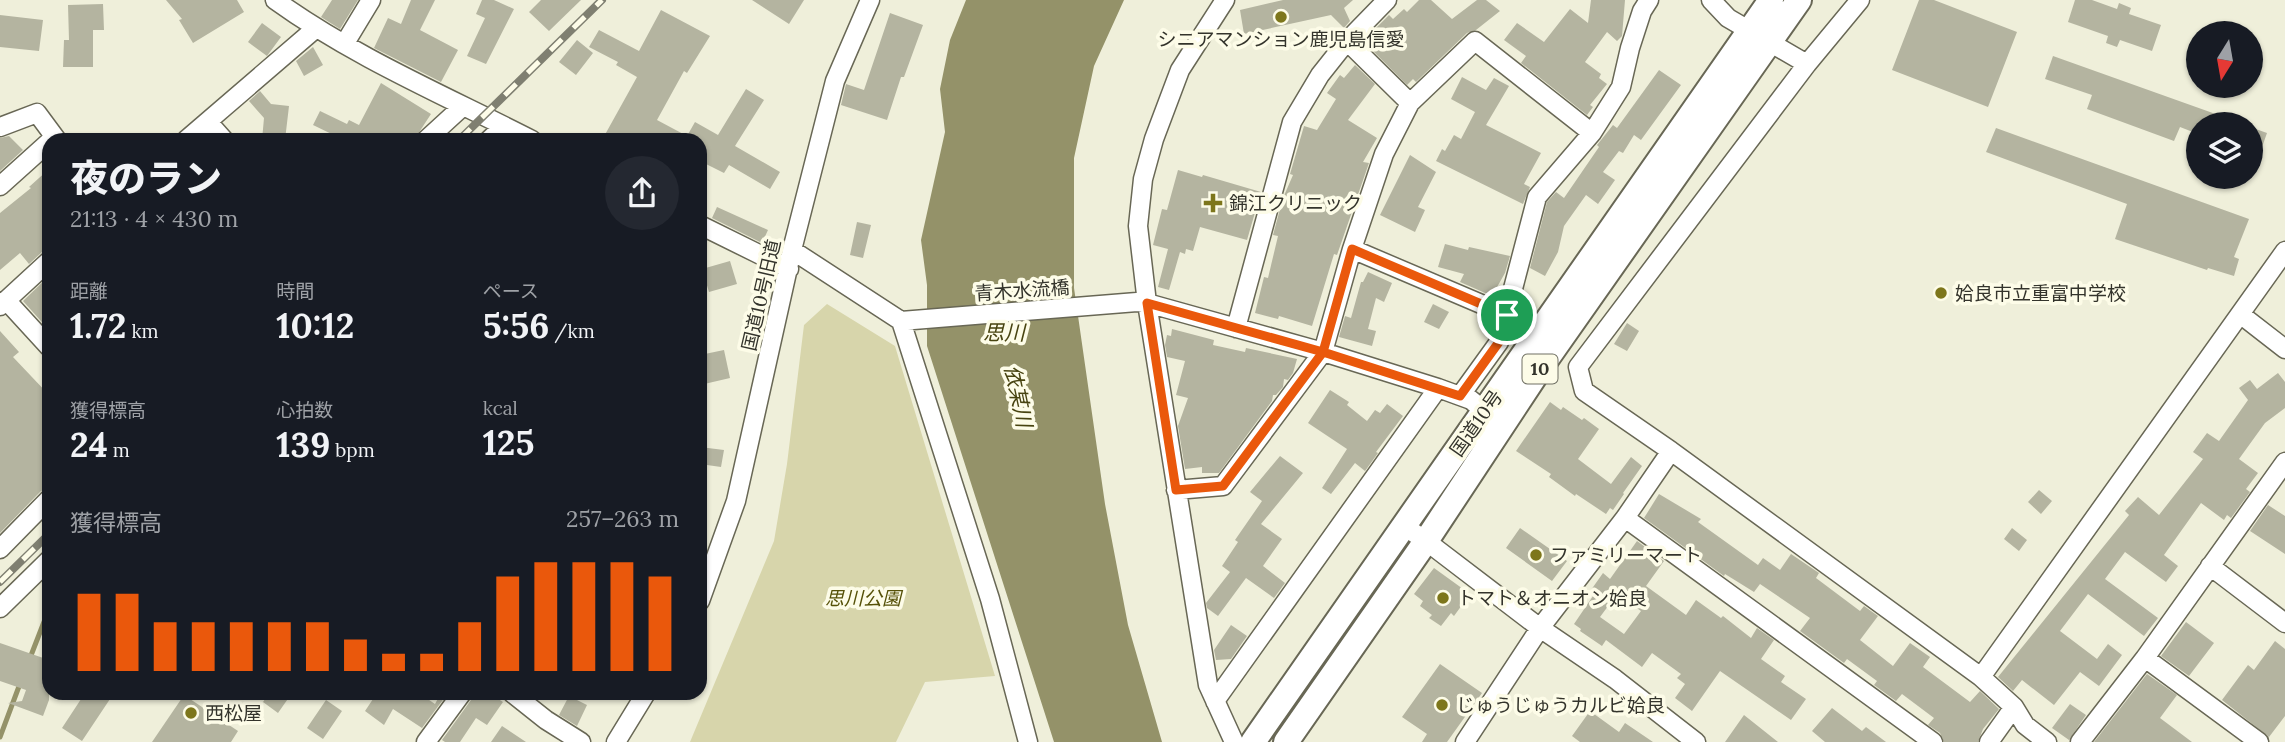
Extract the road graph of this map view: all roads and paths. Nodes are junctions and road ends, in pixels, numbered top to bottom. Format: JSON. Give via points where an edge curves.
{"nodes":[{"id":1,"x":275,"y":0,"type":"edge"},
{"id":2,"x":371,"y":0,"type":"edge"},
{"id":3,"x":870,"y":0,"type":"edge"},
{"id":4,"x":1225,"y":0,"type":"edge"},
{"id":5,"x":1387,"y":0,"type":"edge"},
{"id":6,"x":1649,"y":0,"type":"edge"},
{"id":7,"x":1711,"y":0,"type":"edge"},
{"id":8,"x":1771,"y":0,"type":"edge"},
{"id":9,"x":1799,"y":0,"type":"edge"},
{"id":10,"x":1860,"y":0,"type":"edge"},
{"id":11,"x":315,"y":29,"type":"junction"},
{"id":12,"x":1759,"y":36,"type":"junction"},
{"id":13,"x":1347,"y":41,"type":"junction"},
{"id":14,"x":345,"y":43,"type":"junction"},
{"id":15,"x":1807,"y":64,"type":"junction"},
{"id":16,"x":1410,"y":103,"type":"junction"},
{"id":17,"x":463,"y":107,"type":"junction"},
{"id":18,"x":208,"y":122,"type":"junction"},
{"id":19,"x":504,"y":126,"type":"junction"},
{"id":20,"x":0,"y":127,"type":"edge"},
{"id":21,"x":49,"y":133,"type":"edge"},
{"id":22,"x":195,"y":133,"type":"edge"},
{"id":23,"x":218,"y":133,"type":"edge"},
{"id":24,"x":434,"y":133,"type":"edge"},
{"id":25,"x":496,"y":133,"type":"edge"},
{"id":26,"x":518,"y":133,"type":"edge"},
{"id":27,"x":1592,"y":133,"type":"junction"},
{"id":28,"x":42,"y":150,"type":"edge"},
{"id":29,"x":0,"y":186,"type":"edge"},
{"id":30,"x":707,"y":229,"type":"edge"},
{"id":31,"x":1352,"y":249,"type":"junction"},
{"id":32,"x":792,"y":250,"type":"junction"},
{"id":33,"x":2285,"y":251,"type":"edge"},
{"id":34,"x":42,"y":267,"type":"edge"},
{"id":35,"x":789,"y":270,"type":"junction"},
{"id":36,"x":3,"y":303,"type":"edge"},
{"id":37,"x":1142,"y":303,"type":"junction"},
{"id":38,"x":2240,"y":314,"type":"junction"},
{"id":39,"x":1507,"y":315,"type":"junction"},
{"id":40,"x":906,"y":320,"type":"junction"},
{"id":41,"x":1236,"y":328,"type":"junction"},
{"id":42,"x":42,"y":340,"type":"edge"},
{"id":43,"x":2285,"y":349,"type":"edge"},
{"id":44,"x":1323,"y":352,"type":"junction"},
{"id":45,"x":1437,"y":388,"type":"junction"},
{"id":46,"x":1460,"y":396,"type":"junction"},
{"id":47,"x":1493,"y":418,"type":"junction"},
{"id":48,"x":1671,"y":451,"type":"junction"},
{"id":49,"x":2285,"y":462,"type":"edge"},
{"id":50,"x":2279,"y":484,"type":"edge"},
{"id":51,"x":1176,"y":490,"type":"junction"},
{"id":52,"x":42,"y":506,"type":"edge"},
{"id":53,"x":1625,"y":517,"type":"junction"},
{"id":54,"x":1404,"y":527,"type":"junction"},
{"id":55,"x":1426,"y":541,"type":"junction"},
{"id":56,"x":0,"y":549,"type":"edge"},
{"id":57,"x":2210,"y":566,"type":"junction"},
{"id":58,"x":42,"y":567,"type":"edge"},
{"id":59,"x":707,"y":582,"type":"edge"},
{"id":60,"x":0,"y":608,"type":"edge"},
{"id":61,"x":2285,"y":623,"type":"edge"},
{"id":62,"x":1540,"y":628,"type":"junction"},
{"id":63,"x":2145,"y":658,"type":"junction"},
{"id":64,"x":1981,"y":677,"type":"junction"},
{"id":65,"x":456,"y":700,"type":"edge"},
{"id":66,"x":521,"y":700,"type":"edge"},
{"id":67,"x":640,"y":700,"type":"edge"},
{"id":68,"x":1215,"y":702,"type":"junction"},
{"id":69,"x":2014,"y":707,"type":"junction"},
{"id":70,"x":426,"y":742,"type":"edge"},
{"id":71,"x":581,"y":742,"type":"edge"},
{"id":72,"x":616,"y":742,"type":"edge"},
{"id":73,"x":1028,"y":742,"type":"edge"},
{"id":74,"x":1234,"y":742,"type":"edge"},
{"id":75,"x":1253,"y":742,"type":"edge"},
{"id":76,"x":1286,"y":742,"type":"edge"},
{"id":77,"x":1465,"y":742,"type":"edge"},
{"id":78,"x":1696,"y":742,"type":"edge"},
{"id":79,"x":1933,"y":742,"type":"edge"},
{"id":80,"x":1989,"y":742,"type":"edge"},
{"id":81,"x":2047,"y":742,"type":"edge"},
{"id":82,"x":2080,"y":742,"type":"edge"},
{"id":83,"x":2259,"y":742,"type":"edge"}],
"edges":[{"from":1,"to":11,"type":"street"},
{"from":2,"to":14,"type":"street"},
{"from":3,"to":32,"type":"street","name":"国道10号旧道","via":[[835,82]]},
{"from":4,"to":37,"type":"street","via":[[1180,70],[1143,178],[1138,226]]},
{"from":5,"to":13,"type":"street"},
{"from":6,"to":27,"type":"street","via":[[1621,87]]},
{"from":7,"to":12,"type":"street","via":[[1727,18]]},
{"from":8,"to":12,"type":"highway","name":"国道10号","number":"10"},
{"from":9,"to":12,"type":"highway","name":"国道10号","number":"10"},
{"from":10,"to":15,"type":"street"},
{"from":11,"to":14,"type":"street"},
{"from":11,"to":18,"type":"street"},
{"from":12,"to":15,"type":"street"},
{"from":12,"to":47,"type":"highway","name":"国道10号","number":"10"},
{"from":13,"to":16,"type":"street"},
{"from":13,"to":41,"type":"street","via":[[1292,122]]},
{"from":14,"to":17,"type":"street"},
{"from":15,"to":48,"type":"street","via":[[1578,367],[1584,391]]},
{"from":16,"to":27,"type":"street","via":[[1475,41]]},
{"from":16,"to":31,"type":"street","via":[[1384,154]]},
{"from":17,"to":19,"type":"street"},
{"from":17,"to":24,"type":"street"},
{"from":18,"to":22,"type":"street"},
{"from":18,"to":23,"type":"street"},
{"from":19,"to":25,"type":"street"},
{"from":19,"to":26,"type":"street"},
{"from":20,"to":21,"type":"street","via":[[37,113]]},
{"from":27,"to":39,"type":"street","via":[[1537,197]]},
{"from":28,"to":29,"type":"street"},
{"from":30,"to":35,"type":"street"},
{"from":31,"to":39,"type":"street"},
{"from":31,"to":44,"type":"street"},
{"from":32,"to":35,"type":"street","name":"国道10号旧道"},
{"from":32,"to":40,"type":"street"},
{"from":33,"to":38,"type":"street"},
{"from":34,"to":36,"type":"street"},
{"from":35,"to":59,"type":"street","name":"国道10号旧道","via":[[736,501]]},
{"from":36,"to":42,"type":"street"},
{"from":37,"to":40,"type":"street","name":"青木水流橋"},
{"from":37,"to":41,"type":"street","name":"青木水流橋"},
{"from":37,"to":51,"type":"street"},
{"from":38,"to":43,"type":"street"},
{"from":38,"to":64,"type":"street"},
{"from":39,"to":46,"type":"street","via":[[1499,342]]},
{"from":40,"to":73,"type":"street"},
{"from":41,"to":44,"type":"street","name":"青木水流橋"},
{"from":44,"to":45,"type":"street","name":"青木水流橋"},
{"from":44,"to":51,"type":"street","via":[[1223,486]]},
{"from":45,"to":46,"type":"street","name":"青木水流橋"},
{"from":45,"to":68,"type":"street"},
{"from":46,"to":47,"type":"street","name":"青木水流橋"},
{"from":47,"to":54,"type":"highway","name":"国道10号","number":"10"},
{"from":47,"to":55,"type":"highway","name":"国道10号","number":"10"},
{"from":48,"to":53,"type":"street"},
{"from":48,"to":64,"type":"street"},
{"from":49,"to":50,"type":"street"},
{"from":50,"to":57,"type":"street"},
{"from":51,"to":68,"type":"street","via":[[1208,685]]},
{"from":52,"to":56,"type":"street"},
{"from":53,"to":62,"type":"street"},
{"from":53,"to":79,"type":"street"},
{"from":54,"to":55,"type":"street"},
{"from":54,"to":75,"type":"highway","name":"国道10号","number":"10"},
{"from":55,"to":62,"type":"street"},
{"from":55,"to":76,"type":"highway","name":"国道10号","number":"10"},
{"from":57,"to":61,"type":"street"},
{"from":57,"to":63,"type":"street"},
{"from":58,"to":60,"type":"street"},
{"from":62,"to":77,"type":"street"},
{"from":62,"to":78,"type":"street"},
{"from":63,"to":82,"type":"street"},
{"from":63,"to":83,"type":"street"},
{"from":64,"to":69,"type":"street"},
{"from":65,"to":70,"type":"street"},
{"from":66,"to":71,"type":"street"},
{"from":67,"to":72,"type":"street"},
{"from":68,"to":74,"type":"street"},
{"from":69,"to":80,"type":"street"},
{"from":69,"to":81,"type":"street","via":[[2025,725]]}]}
